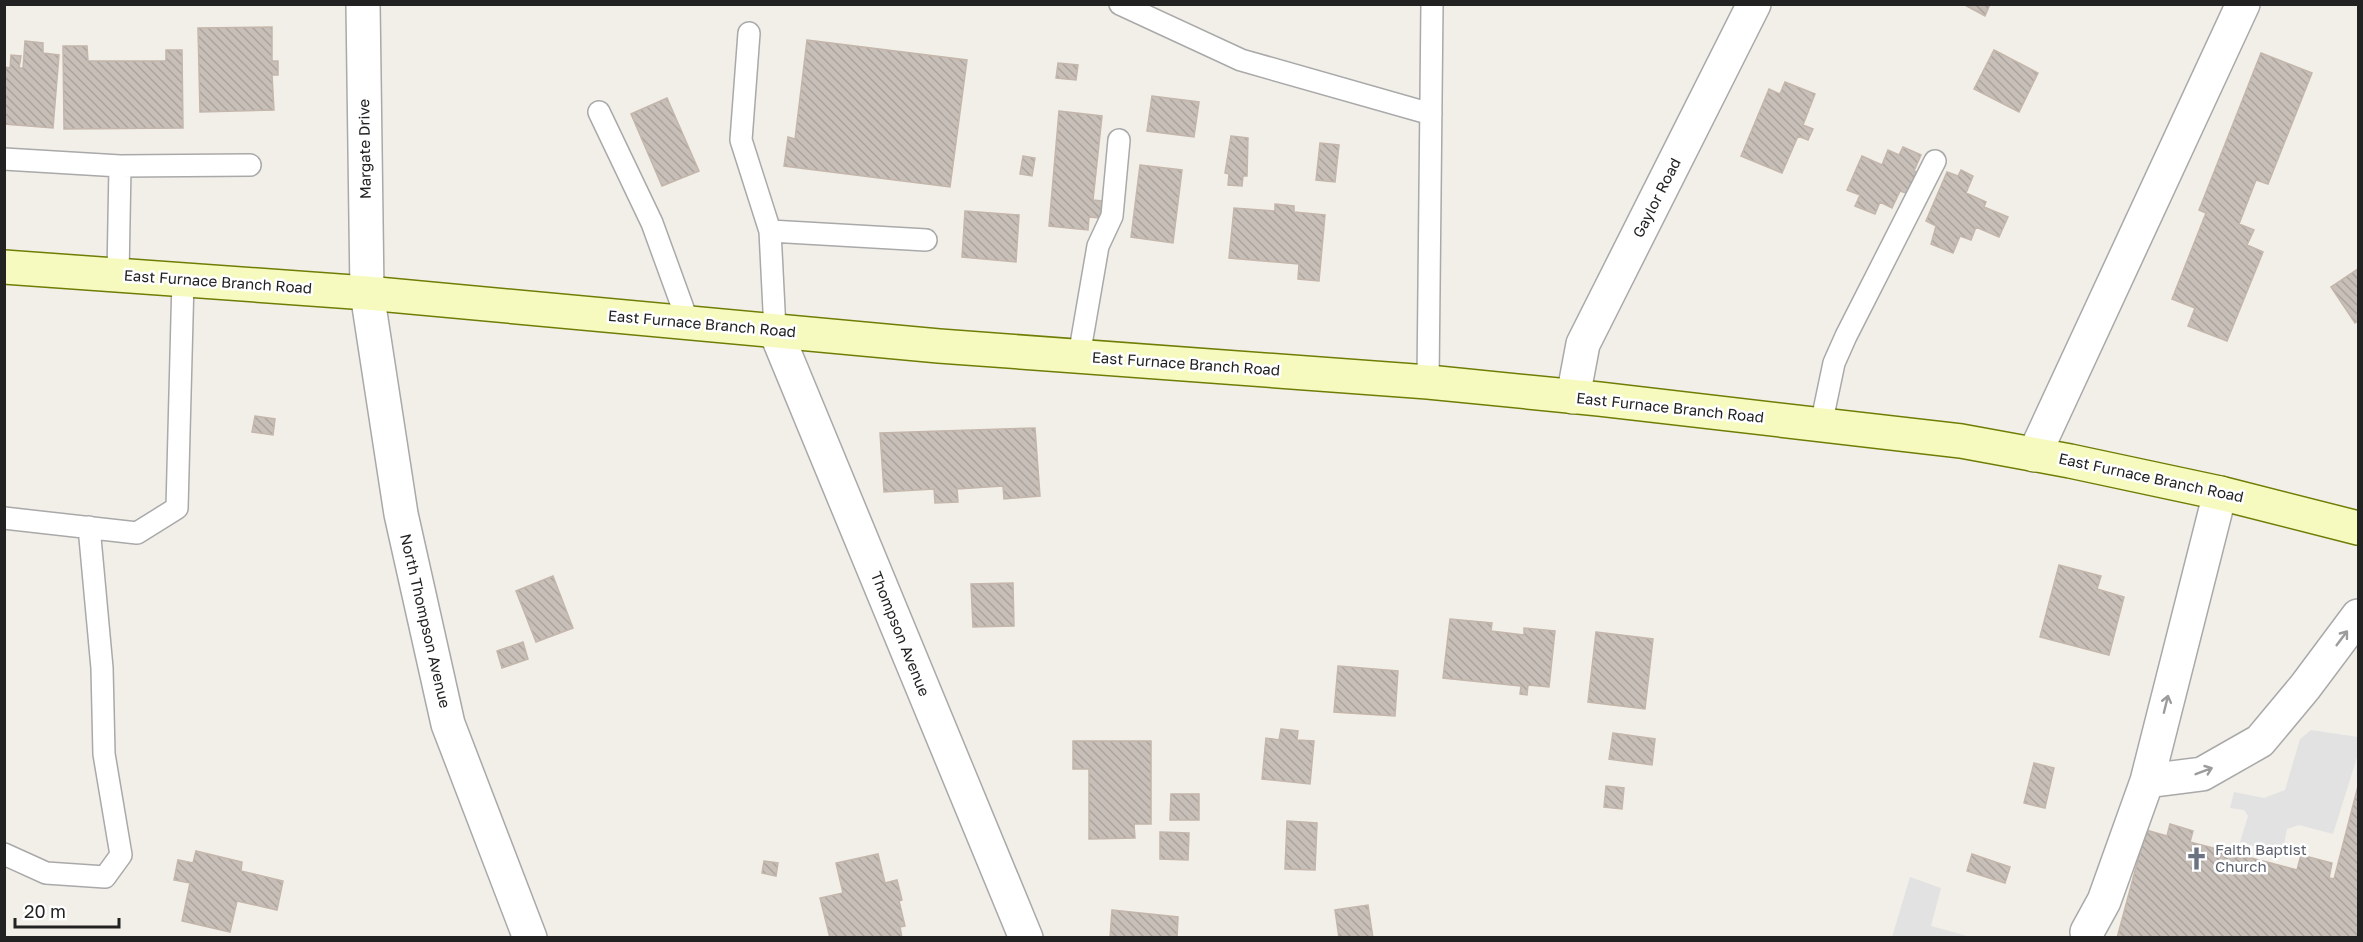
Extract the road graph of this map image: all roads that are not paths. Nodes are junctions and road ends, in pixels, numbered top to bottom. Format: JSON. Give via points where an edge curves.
{"nodes":[{"id":1,"x":363,"y":4,"type":"edge"},
{"id":2,"x":1120,"y":4,"type":"edge"},
{"id":3,"x":1432,"y":4,"type":"edge"},
{"id":4,"x":1754,"y":4,"type":"edge"},
{"id":5,"x":2242,"y":4,"type":"edge"},
{"id":6,"x":749,"y":33,"type":"dead end"},
{"id":7,"x":599,"y":112,"type":"dead end"},
{"id":8,"x":1431,"y":114,"type":"junction"},
{"id":9,"x":1119,"y":140,"type":"dead end"},
{"id":10,"x":4,"y":159,"type":"edge"},
{"id":11,"x":1935,"y":161,"type":"dead end"},
{"id":12,"x":250,"y":165,"type":"dead end"},
{"id":13,"x":120,"y":166,"type":"junction"},
{"id":14,"x":770,"y":231,"type":"junction"},
{"id":15,"x":926,"y":240,"type":"dead end"},
{"id":16,"x":4,"y":267,"type":"edge"},
{"id":17,"x":118,"y":275,"type":"junction"},
{"id":18,"x":183,"y":280,"type":"junction"},
{"id":19,"x":368,"y":293,"type":"junction"},
{"id":20,"x":688,"y":322,"type":"junction"},
{"id":21,"x":775,"y":330,"type":"junction"},
{"id":22,"x":1079,"y":356,"type":"junction"},
{"id":23,"x":1428,"y":382,"type":"junction"},
{"id":24,"x":1573,"y":397,"type":"junction"},
{"id":25,"x":1821,"y":425,"type":"junction"},
{"id":26,"x":2034,"y":454,"type":"junction"},
{"id":27,"x":2220,"y":493,"type":"junction"},
{"id":28,"x":4,"y":518,"type":"edge"},
{"id":29,"x":88,"y":527,"type":"junction"},
{"id":30,"x":2358,"y":528,"type":"edge"},
{"id":31,"x":2358,"y":616,"type":"edge"},
{"id":32,"x":2147,"y":781,"type":"junction"},
{"id":33,"x":4,"y":854,"type":"edge"},
{"id":34,"x":2087,"y":932,"type":"dead end"},
{"id":35,"x":530,"y":938,"type":"edge"},
{"id":36,"x":1026,"y":938,"type":"edge"}],
"edges":[{"from":1,"to":19,"type":"street","name":"Margate Drive"},
{"from":2,"to":8,"type":"lane","via":[[1241,60]]},
{"from":3,"to":8,"type":"lane"},
{"from":4,"to":24,"type":"street","name":"Gaylor Road","via":[[1583,344]]},
{"from":5,"to":26,"type":"street"},
{"from":6,"to":14,"type":"lane","via":[[741,140]]},
{"from":7,"to":20,"type":"lane","via":[[652,223]]},
{"from":8,"to":23,"type":"lane"},
{"from":9,"to":22,"type":"lane","via":[[1112,216],[1098,246]]},
{"from":10,"to":13,"type":"lane"},
{"from":11,"to":25,"type":"lane","via":[[1845,336],[1834,363]]},
{"from":12,"to":13,"type":"lane"},
{"from":13,"to":17,"type":"lane"},
{"from":14,"to":15,"type":"lane"},
{"from":14,"to":21,"type":"lane"},
{"from":16,"to":17,"type":"main road","name":"East Furnace Branch Road"},
{"from":17,"to":18,"type":"main road","name":"East Furnace Branch Road"},
{"from":18,"to":19,"type":"main road","name":"East Furnace Branch Road"},
{"from":18,"to":29,"type":"lane","via":[[177,508],[137,532]]},
{"from":19,"to":20,"type":"main road","name":"East Furnace Branch Road"},
{"from":19,"to":35,"type":"street","name":"North Thompson Avenue","via":[[401,514],[448,724]]},
{"from":20,"to":21,"type":"main road","name":"East Furnace Branch Road"},
{"from":21,"to":22,"type":"main road","name":"East Furnace Branch Road"},
{"from":21,"to":36,"type":"street","name":"Thompson Avenue"},
{"from":22,"to":23,"type":"main road","name":"East Furnace Branch Road"},
{"from":23,"to":24,"type":"main road","name":"East Furnace Branch Road"},
{"from":24,"to":25,"type":"main road","name":"East Furnace Branch Road"},
{"from":25,"to":26,"type":"main road","name":"East Furnace Branch Road","via":[[1961,441]]},
{"from":26,"to":27,"type":"main road","name":"East Furnace Branch Road"},
{"from":27,"to":30,"type":"main road","name":"East Furnace Branch Road"},
{"from":32,"to":27,"type":"street","one_way":true},
{"from":28,"to":29,"type":"lane"},
{"from":29,"to":33,"type":"lane","via":[[102,668],[104,754],[121,855],[105,877],[46,873]]},
{"from":32,"to":31,"type":"street","one_way":true,"via":[[2202,774],[2260,741]]},
{"from":32,"to":34,"type":"street","via":[[2104,901]]}]}
